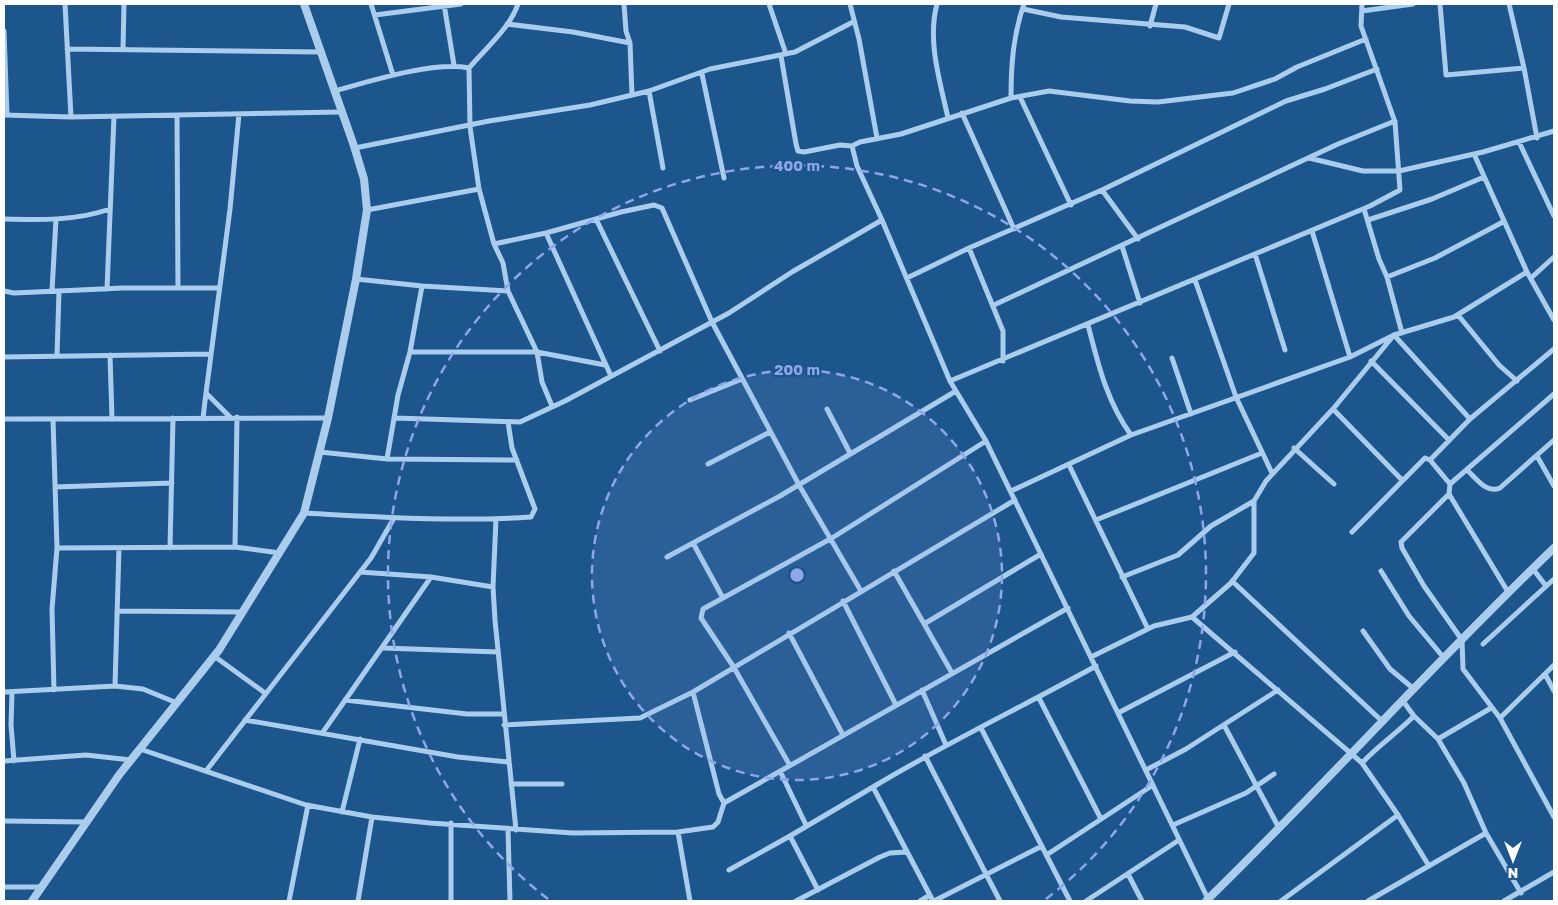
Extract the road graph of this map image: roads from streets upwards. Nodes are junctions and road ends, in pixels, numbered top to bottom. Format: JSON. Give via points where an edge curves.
{"nodes":[{"id":1,"x":65,"y":4,"type":"edge"},
{"id":2,"x":124,"y":4,"type":"edge"},
{"id":3,"x":304,"y":4,"type":"edge"},
{"id":4,"x":371,"y":4,"type":"edge"},
{"id":5,"x":461,"y":4,"type":"edge"},
{"id":6,"x":518,"y":4,"type":"edge"},
{"id":7,"x":624,"y":4,"type":"edge"},
{"id":8,"x":769,"y":4,"type":"edge"},
{"id":9,"x":850,"y":4,"type":"edge"},
{"id":10,"x":937,"y":4,"type":"edge"},
{"id":11,"x":1156,"y":4,"type":"edge"},
{"id":12,"x":1229,"y":4,"type":"edge"},
{"id":13,"x":1362,"y":4,"type":"edge"},
{"id":14,"x":1413,"y":4,"type":"edge"},
{"id":15,"x":1440,"y":4,"type":"edge"},
{"id":16,"x":1509,"y":4,"type":"edge"},
{"id":17,"x":444,"y":5,"type":"edge"},
{"id":18,"x":1023,"y":6,"type":"edge"},
{"id":19,"x":1362,"y":11,"type":"junction"},
{"id":20,"x":375,"y":15,"type":"junction"},
{"id":21,"x":853,"y":22,"type":"junction"},
{"id":22,"x":507,"y":24,"type":"junction"},
{"id":23,"x":1150,"y":26,"type":"junction"},
{"id":24,"x":4,"y":32,"type":"edge"},
{"id":25,"x":1366,"y":39,"type":"junction"},
{"id":26,"x":630,"y":43,"type":"junction"},
{"id":27,"x":68,"y":49,"type":"junction"},
{"id":28,"x":123,"y":49,"type":"junction"},
{"id":29,"x":321,"y":52,"type":"junction"},
{"id":30,"x":784,"y":55,"type":"junction"},
{"id":31,"x":4,"y":62,"type":"edge"},
{"id":32,"x":454,"y":65,"type":"junction"},
{"id":33,"x":469,"y":68,"type":"junction"},
{"id":34,"x":1524,"y":68,"type":"junction"},
{"id":35,"x":1377,"y":69,"type":"junction"},
{"id":36,"x":702,"y":74,"type":"junction"},
{"id":37,"x":393,"y":75,"type":"junction"},
{"id":38,"x":335,"y":91,"type":"junction"},
{"id":39,"x":649,"y":91,"type":"junction"},
{"id":40,"x":632,"y":95,"type":"junction"},
{"id":41,"x":1020,"y":97,"type":"junction"},
{"id":42,"x":1011,"y":98,"type":"junction"},
{"id":43,"x":342,"y":112,"type":"junction"},
{"id":44,"x":962,"y":113,"type":"junction"},
{"id":45,"x":238,"y":114,"type":"junction"},
{"id":46,"x":6,"y":115,"type":"edge"},
{"id":47,"x":177,"y":115,"type":"junction"},
{"id":48,"x":114,"y":116,"type":"junction"},
{"id":49,"x":71,"y":117,"type":"junction"},
{"id":50,"x":948,"y":118,"type":"junction"},
{"id":51,"x":1395,"y":121,"type":"junction"},
{"id":52,"x":470,"y":127,"type":"junction"},
{"id":53,"x":1554,"y":131,"type":"edge"},
{"id":54,"x":877,"y":138,"type":"junction"},
{"id":55,"x":1537,"y":138,"type":"junction"},
{"id":56,"x":1519,"y":142,"type":"junction"},
{"id":57,"x":852,"y":146,"type":"junction"},
{"id":58,"x":355,"y":148,"type":"junction"},
{"id":59,"x":1474,"y":154,"type":"junction"},
{"id":60,"x":1309,"y":158,"type":"junction"},
{"id":61,"x":663,"y":168,"type":"dead end"},
{"id":62,"x":1399,"y":171,"type":"junction"},
{"id":63,"x":1484,"y":177,"type":"junction"},
{"id":64,"x":724,"y":178,"type":"dead end"},
{"id":65,"x":479,"y":188,"type":"junction"},
{"id":66,"x":1102,"y":190,"type":"junction"},
{"id":67,"x":1071,"y":205,"type":"junction"},
{"id":68,"x":1364,"y":208,"type":"junction"},
{"id":69,"x":110,"y":209,"type":"junction"},
{"id":70,"x":367,"y":210,"type":"junction"},
{"id":71,"x":1554,"y":216,"type":"edge"},
{"id":72,"x":4,"y":219,"type":"edge"},
{"id":73,"x":56,"y":219,"type":"junction"},
{"id":74,"x":596,"y":219,"type":"junction"},
{"id":75,"x":882,"y":220,"type":"junction"},
{"id":76,"x":1368,"y":220,"type":"junction"},
{"id":77,"x":1503,"y":222,"type":"junction"},
{"id":78,"x":1014,"y":229,"type":"junction"},
{"id":79,"x":1312,"y":231,"type":"junction"},
{"id":80,"x":546,"y":233,"type":"junction"},
{"id":81,"x":1138,"y":239,"type":"junction"},
{"id":82,"x":494,"y":244,"type":"junction"},
{"id":83,"x":1122,"y":246,"type":"junction"},
{"id":84,"x":970,"y":248,"type":"junction"},
{"id":85,"x":1255,"y":254,"type":"junction"},
{"id":86,"x":1554,"y":257,"type":"edge"},
{"id":87,"x":1527,"y":272,"type":"junction"},
{"id":88,"x":1387,"y":277,"type":"junction"},
{"id":89,"x":907,"y":278,"type":"junction"},
{"id":90,"x":1531,"y":278,"type":"junction"},
{"id":91,"x":356,"y":279,"type":"junction"},
{"id":92,"x":1195,"y":280,"type":"junction"},
{"id":93,"x":422,"y":286,"type":"junction"},
{"id":94,"x":178,"y":288,"type":"junction"},
{"id":95,"x":219,"y":288,"type":"junction"},
{"id":96,"x":108,"y":289,"type":"junction"},
{"id":97,"x":59,"y":290,"type":"junction"},
{"id":98,"x":4,"y":291,"type":"edge"},
{"id":99,"x":52,"y":291,"type":"junction"},
{"id":100,"x":508,"y":291,"type":"junction"},
{"id":101,"x":1140,"y":303,"type":"junction"},
{"id":102,"x":994,"y":305,"type":"junction"},
{"id":103,"x":1458,"y":315,"type":"junction"},
{"id":104,"x":1554,"y":320,"type":"edge"},
{"id":105,"x":712,"y":322,"type":"junction"},
{"id":106,"x":1088,"y":325,"type":"junction"},
{"id":107,"x":1402,"y":333,"type":"junction"},
{"id":108,"x":1394,"y":335,"type":"junction"},
{"id":109,"x":1554,"y":349,"type":"edge"},
{"id":110,"x":1285,"y":350,"type":"dead end"},
{"id":111,"x":660,"y":351,"type":"junction"},
{"id":112,"x":410,"y":352,"type":"junction"},
{"id":113,"x":537,"y":352,"type":"junction"},
{"id":114,"x":211,"y":354,"type":"junction"},
{"id":115,"x":110,"y":355,"type":"junction"},
{"id":116,"x":57,"y":356,"type":"junction"},
{"id":117,"x":1350,"y":357,"type":"junction"},
{"id":118,"x":4,"y":358,"type":"edge"},
{"id":119,"x":1172,"y":358,"type":"dead end"},
{"id":120,"x":1003,"y":360,"type":"junction"},
{"id":121,"x":1372,"y":361,"type":"junction"},
{"id":122,"x":605,"y":365,"type":"junction"},
{"id":123,"x":610,"y":376,"type":"junction"},
{"id":124,"x":742,"y":379,"type":"junction"},
{"id":125,"x":950,"y":381,"type":"junction"},
{"id":126,"x":1516,"y":381,"type":"junction"},
{"id":127,"x":956,"y":392,"type":"junction"},
{"id":128,"x":206,"y":393,"type":"junction"},
{"id":129,"x":1554,"y":394,"type":"edge"},
{"id":130,"x":1236,"y":397,"type":"junction"},
{"id":131,"x":690,"y":400,"type":"dead end"},
{"id":132,"x":552,"y":406,"type":"junction"},
{"id":133,"x":827,"y":408,"type":"dead end"},
{"id":134,"x":1333,"y":409,"type":"junction"},
{"id":135,"x":1190,"y":414,"type":"junction"},
{"id":136,"x":112,"y":418,"type":"junction"},
{"id":137,"x":173,"y":418,"type":"junction"},
{"id":138,"x":203,"y":418,"type":"junction"},
{"id":139,"x":230,"y":418,"type":"junction"},
{"id":140,"x":237,"y":418,"type":"junction"},
{"id":141,"x":328,"y":418,"type":"junction"},
{"id":142,"x":395,"y":418,"type":"junction"},
{"id":143,"x":53,"y":419,"type":"junction"},
{"id":144,"x":1470,"y":419,"type":"junction"},
{"id":145,"x":4,"y":420,"type":"edge"},
{"id":146,"x":508,"y":422,"type":"junction"},
{"id":147,"x":770,"y":432,"type":"junction"},
{"id":148,"x":1131,"y":435,"type":"junction"},
{"id":149,"x":1448,"y":439,"type":"junction"},
{"id":150,"x":1554,"y":440,"type":"edge"},
{"id":151,"x":986,"y":441,"type":"junction"},
{"id":152,"x":1294,"y":448,"type":"junction"},
{"id":153,"x":320,"y":452,"type":"junction"},
{"id":154,"x":850,"y":453,"type":"junction"},
{"id":155,"x":1262,"y":453,"type":"junction"},
{"id":156,"x":1537,"y":456,"type":"junction"},
{"id":157,"x":387,"y":460,"type":"junction"},
{"id":158,"x":517,"y":460,"type":"junction"},
{"id":159,"x":1430,"y":460,"type":"junction"},
{"id":160,"x":708,"y":464,"type":"dead end"},
{"id":161,"x":1069,"y":465,"type":"junction"},
{"id":162,"x":1467,"y":470,"type":"junction"},
{"id":163,"x":1272,"y":472,"type":"junction"},
{"id":164,"x":1402,"y":480,"type":"junction"},
{"id":165,"x":172,"y":484,"type":"junction"},
{"id":166,"x":1334,"y":484,"type":"dead end"},
{"id":167,"x":1450,"y":484,"type":"junction"},
{"id":168,"x":799,"y":485,"type":"junction"},
{"id":169,"x":55,"y":486,"type":"junction"},
{"id":170,"x":1554,"y":486,"type":"edge"},
{"id":171,"x":1011,"y":491,"type":"junction"},
{"id":172,"x":1449,"y":494,"type":"junction"},
{"id":173,"x":1015,"y":500,"type":"junction"},
{"id":174,"x":1254,"y":501,"type":"junction"},
{"id":175,"x":304,"y":513,"type":"junction"},
{"id":176,"x":394,"y":518,"type":"junction"},
{"id":177,"x":496,"y":519,"type":"junction"},
{"id":178,"x":1096,"y":520,"type":"junction"},
{"id":179,"x":1352,"y":532,"type":"dead end"},
{"id":180,"x":832,"y":538,"type":"junction"},
{"id":181,"x":693,"y":543,"type":"junction"},
{"id":182,"x":235,"y":547,"type":"junction"},
{"id":183,"x":57,"y":548,"type":"junction"},
{"id":184,"x":118,"y":548,"type":"junction"},
{"id":185,"x":170,"y":548,"type":"junction"},
{"id":186,"x":1554,"y":548,"type":"edge"},
{"id":187,"x":280,"y":553,"type":"junction"},
{"id":188,"x":1042,"y":554,"type":"junction"},
{"id":189,"x":667,"y":557,"type":"dead end"},
{"id":190,"x":1533,"y":569,"type":"junction"},
{"id":191,"x":894,"y":571,"type":"junction"},
{"id":192,"x":1381,"y":571,"type":"dead end"},
{"id":193,"x":360,"y":572,"type":"junction"},
{"id":194,"x":431,"y":577,"type":"junction"},
{"id":195,"x":1122,"y":577,"type":"junction"},
{"id":196,"x":1554,"y":579,"type":"edge"},
{"id":197,"x":1232,"y":581,"type":"junction"},
{"id":198,"x":1546,"y":586,"type":"junction"},
{"id":199,"x":493,"y":587,"type":"junction"},
{"id":200,"x":860,"y":591,"type":"junction"},
{"id":201,"x":1508,"y":592,"type":"junction"},
{"id":202,"x":723,"y":598,"type":"junction"},
{"id":203,"x":843,"y":601,"type":"junction"},
{"id":204,"x":1068,"y":608,"type":"junction"},
{"id":205,"x":117,"y":612,"type":"junction"},
{"id":206,"x":243,"y":612,"type":"junction"},
{"id":207,"x":1192,"y":617,"type":"junction"},
{"id":208,"x":924,"y":624,"type":"junction"},
{"id":209,"x":1148,"y":629,"type":"junction"},
{"id":210,"x":1363,"y":631,"type":"dead end"},
{"id":211,"x":789,"y":634,"type":"junction"},
{"id":212,"x":1462,"y":640,"type":"junction"},
{"id":213,"x":1483,"y":644,"type":"dead end"},
{"id":214,"x":383,"y":648,"type":"junction"},
{"id":215,"x":498,"y":652,"type":"junction"},
{"id":216,"x":1235,"y":652,"type":"junction"},
{"id":217,"x":214,"y":656,"type":"junction"},
{"id":218,"x":1091,"y":657,"type":"junction"},
{"id":219,"x":1444,"y":658,"type":"junction"},
{"id":220,"x":1554,"y":665,"type":"edge"},
{"id":221,"x":733,"y":666,"type":"junction"},
{"id":222,"x":1096,"y":666,"type":"junction"},
{"id":223,"x":952,"y":673,"type":"junction"},
{"id":224,"x":1545,"y":674,"type":"junction"},
{"id":225,"x":115,"y":686,"type":"junction"},
{"id":226,"x":54,"y":690,"type":"junction"},
{"id":227,"x":922,"y":690,"type":"junction"},
{"id":228,"x":1278,"y":690,"type":"junction"},
{"id":229,"x":1414,"y":690,"type":"junction"},
{"id":230,"x":1554,"y":690,"type":"edge"},
{"id":231,"x":4,"y":692,"type":"edge"},
{"id":232,"x":693,"y":692,"type":"junction"},
{"id":233,"x":12,"y":693,"type":"junction"},
{"id":234,"x":265,"y":694,"type":"junction"},
{"id":235,"x":1039,"y":698,"type":"junction"},
{"id":236,"x":345,"y":700,"type":"junction"},
{"id":237,"x":1403,"y":701,"type":"junction"},
{"id":238,"x":177,"y":703,"type":"junction"},
{"id":239,"x":896,"y":704,"type":"junction"},
{"id":240,"x":1491,"y":708,"type":"junction"},
{"id":241,"x":1118,"y":713,"type":"junction"},
{"id":242,"x":504,"y":714,"type":"junction"},
{"id":243,"x":1414,"y":716,"type":"junction"},
{"id":244,"x":1500,"y":718,"type":"junction"},
{"id":245,"x":245,"y":720,"type":"junction"},
{"id":246,"x":1383,"y":722,"type":"junction"},
{"id":247,"x":504,"y":725,"type":"junction"},
{"id":248,"x":1224,"y":725,"type":"junction"},
{"id":249,"x":981,"y":728,"type":"junction"},
{"id":250,"x":323,"y":732,"type":"junction"},
{"id":251,"x":843,"y":734,"type":"junction"},
{"id":252,"x":360,"y":739,"type":"junction"},
{"id":253,"x":1438,"y":739,"type":"junction"},
{"id":254,"x":946,"y":745,"type":"junction"},
{"id":255,"x":140,"y":749,"type":"junction"},
{"id":256,"x":1353,"y":754,"type":"junction"},
{"id":257,"x":926,"y":756,"type":"junction"},
{"id":258,"x":131,"y":760,"type":"junction"},
{"id":259,"x":4,"y":761,"type":"edge"},
{"id":260,"x":14,"y":761,"type":"junction"},
{"id":261,"x":508,"y":762,"type":"junction"},
{"id":262,"x":1362,"y":763,"type":"junction"},
{"id":263,"x":790,"y":764,"type":"junction"},
{"id":264,"x":1146,"y":770,"type":"junction"},
{"id":265,"x":206,"y":771,"type":"junction"},
{"id":266,"x":780,"y":771,"type":"junction"},
{"id":267,"x":1274,"y":774,"type":"dead end"},
{"id":268,"x":511,"y":784,"type":"junction"},
{"id":269,"x":562,"y":784,"type":"dead end"},
{"id":270,"x":1153,"y":785,"type":"junction"},
{"id":271,"x":1256,"y":786,"type":"junction"},
{"id":272,"x":873,"y":787,"type":"junction"},
{"id":273,"x":724,"y":803,"type":"junction"},
{"id":274,"x":308,"y":805,"type":"junction"},
{"id":275,"x":342,"y":812,"type":"junction"},
{"id":276,"x":1398,"y":815,"type":"junction"},
{"id":277,"x":372,"y":817,"type":"junction"},
{"id":278,"x":1554,"y":817,"type":"edge"},
{"id":279,"x":1101,"y":819,"type":"junction"},
{"id":280,"x":4,"y":821,"type":"edge"},
{"id":281,"x":86,"y":822,"type":"junction"},
{"id":282,"x":451,"y":823,"type":"junction"},
{"id":283,"x":1173,"y":824,"type":"junction"},
{"id":284,"x":806,"y":825,"type":"junction"},
{"id":285,"x":1279,"y":828,"type":"junction"},
{"id":286,"x":508,"y":829,"type":"junction"},
{"id":287,"x":516,"y":830,"type":"junction"},
{"id":288,"x":678,"y":832,"type":"junction"},
{"id":289,"x":1486,"y":833,"type":"junction"},
{"id":290,"x":790,"y":836,"type":"junction"},
{"id":291,"x":1179,"y":840,"type":"junction"},
{"id":292,"x":1042,"y":846,"type":"junction"},
{"id":293,"x":907,"y":852,"type":"junction"},
{"id":294,"x":1048,"y":854,"type":"junction"},
{"id":295,"x":1429,"y":866,"type":"junction"},
{"id":296,"x":729,"y":870,"type":"dead end"},
{"id":297,"x":1554,"y":872,"type":"edge"},
{"id":298,"x":986,"y":874,"type":"junction"},
{"id":299,"x":1128,"y":874,"type":"junction"},
{"id":300,"x":4,"y":887,"type":"edge"},
{"id":301,"x":41,"y":887,"type":"junction"},
{"id":302,"x":818,"y":890,"type":"junction"},
{"id":303,"x":1521,"y":892,"type":"junction"},
{"id":304,"x":929,"y":898,"type":"edge"},
{"id":305,"x":1207,"y":900,"type":"edge"},
{"id":306,"x":32,"y":901,"type":"edge"},
{"id":307,"x":289,"y":901,"type":"edge"},
{"id":308,"x":358,"y":901,"type":"edge"},
{"id":309,"x":451,"y":901,"type":"edge"},
{"id":310,"x":510,"y":901,"type":"edge"},
{"id":311,"x":690,"y":901,"type":"edge"},
{"id":312,"x":796,"y":901,"type":"edge"},
{"id":313,"x":920,"y":901,"type":"edge"},
{"id":314,"x":933,"y":901,"type":"edge"},
{"id":315,"x":1000,"y":901,"type":"edge"},
{"id":316,"x":1070,"y":901,"type":"edge"},
{"id":317,"x":1086,"y":901,"type":"edge"},
{"id":318,"x":1142,"y":901,"type":"edge"},
{"id":319,"x":1280,"y":901,"type":"edge"},
{"id":320,"x":1368,"y":901,"type":"edge"},
{"id":321,"x":1504,"y":901,"type":"edge"}],
"edges":[{"from":1,"to":27,"type":"street"},
{"from":2,"to":28,"type":"street"},
{"from":3,"to":29,"type":"street"},
{"from":4,"to":20,"type":"street"},
{"from":5,"to":17,"type":"street"},
{"from":6,"to":22,"type":"street"},
{"from":7,"to":26,"type":"street"},
{"from":8,"to":30,"type":"street"},
{"from":9,"to":21,"type":"street"},
{"from":10,"to":50,"type":"street","via":[[932,24]]},
{"from":11,"to":23,"type":"street"},
{"from":12,"to":23,"type":"street","via":[[1219,38],[1185,28]]},
{"from":13,"to":19,"type":"street"},
{"from":14,"to":19,"type":"street"},
{"from":15,"to":34,"type":"street","via":[[1446,75]]},
{"from":16,"to":34,"type":"street"},
{"from":17,"to":20,"type":"street"},
{"from":17,"to":32,"type":"street"},
{"from":18,"to":23,"type":"street","via":[[1061,17]]},
{"from":18,"to":42,"type":"street","via":[[1011,60]]},
{"from":19,"to":25,"type":"street"},
{"from":20,"to":37,"type":"street"},
{"from":21,"to":30,"type":"street"},
{"from":21,"to":54,"type":"street"},
{"from":22,"to":26,"type":"street"},
{"from":22,"to":33,"type":"street"},
{"from":24,"to":31,"type":"street"},
{"from":25,"to":35,"type":"street"},
{"from":25,"to":41,"type":"street","via":[[1275,79],[1232,92],[1158,102],[1049,91]]},
{"from":26,"to":40,"type":"street"},
{"from":27,"to":28,"type":"street"},
{"from":27,"to":49,"type":"street"},
{"from":28,"to":29,"type":"street"},
{"from":29,"to":38,"type":"street"},
{"from":30,"to":36,"type":"street"},
{"from":30,"to":57,"type":"street","via":[[798,151]]},
{"from":31,"to":46,"type":"street"},
{"from":32,"to":33,"type":"street"},
{"from":32,"to":37,"type":"street"},
{"from":33,"to":52,"type":"street"},
{"from":34,"to":55,"type":"street"},
{"from":35,"to":51,"type":"street"},
{"from":35,"to":66,"type":"street","via":[[1326,90],[1286,101]]},
{"from":36,"to":39,"type":"street"},
{"from":36,"to":64,"type":"street"},
{"from":37,"to":38,"type":"street"},
{"from":38,"to":43,"type":"street"},
{"from":39,"to":40,"type":"street"},
{"from":39,"to":61,"type":"street"},
{"from":40,"to":52,"type":"street"},
{"from":41,"to":42,"type":"street"},
{"from":41,"to":67,"type":"street"},
{"from":42,"to":44,"type":"street"},
{"from":43,"to":45,"type":"street"},
{"from":43,"to":58,"type":"street"},
{"from":44,"to":50,"type":"street"},
{"from":44,"to":78,"type":"street"},
{"from":45,"to":47,"type":"street"},
{"from":45,"to":95,"type":"street"},
{"from":46,"to":49,"type":"street"},
{"from":47,"to":48,"type":"street"},
{"from":47,"to":94,"type":"street"},
{"from":48,"to":49,"type":"street"},
{"from":48,"to":69,"type":"street"},
{"from":50,"to":54,"type":"street"},
{"from":51,"to":60,"type":"street"},
{"from":51,"to":62,"type":"street"},
{"from":52,"to":58,"type":"street"},
{"from":52,"to":65,"type":"street"},
{"from":53,"to":55,"type":"street"},
{"from":54,"to":57,"type":"street"},
{"from":55,"to":56,"type":"street"},
{"from":56,"to":59,"type":"street"},
{"from":56,"to":71,"type":"street"},
{"from":57,"to":75,"type":"street","via":[[857,166]]},
{"from":58,"to":70,"type":"street","via":[[364,179]]},
{"from":59,"to":62,"type":"street"},
{"from":59,"to":63,"type":"street"},
{"from":60,"to":62,"type":"street","via":[[1363,171]]},
{"from":60,"to":81,"type":"street"},
{"from":62,"to":68,"type":"street","via":[[1400,190]]},
{"from":63,"to":76,"type":"street","via":[[1432,199]]},
{"from":63,"to":77,"type":"street"},
{"from":65,"to":70,"type":"street"},
{"from":65,"to":82,"type":"street"},
{"from":66,"to":67,"type":"street"},
{"from":66,"to":81,"type":"street"},
{"from":67,"to":78,"type":"street"},
{"from":68,"to":76,"type":"street"},
{"from":68,"to":79,"type":"street"},
{"from":69,"to":73,"type":"street","via":[[90,216]]},
{"from":69,"to":96,"type":"street"},
{"from":70,"to":91,"type":"street"},
{"from":72,"to":73,"type":"street"},
{"from":73,"to":99,"type":"street"},
{"from":74,"to":80,"type":"street"},
{"from":74,"to":105,"type":"street","via":[[658,205]]},
{"from":74,"to":111,"type":"street"},
{"from":75,"to":89,"type":"street"},
{"from":75,"to":105,"type":"street"},
{"from":76,"to":88,"type":"street","via":[[1378,259]]},
{"from":77,"to":87,"type":"street"},
{"from":77,"to":88,"type":"street","via":[[1435,258]]},
{"from":78,"to":84,"type":"street"},
{"from":79,"to":85,"type":"street"},
{"from":79,"to":117,"type":"street"},
{"from":80,"to":82,"type":"street"},
{"from":80,"to":122,"type":"street"},
{"from":81,"to":83,"type":"street"},
{"from":82,"to":100,"type":"street","via":[[503,264]]},
{"from":83,"to":101,"type":"street"},
{"from":83,"to":102,"type":"street"},
{"from":84,"to":89,"type":"street"},
{"from":84,"to":102,"type":"street"},
{"from":85,"to":92,"type":"street"},
{"from":85,"to":110,"type":"street"},
{"from":86,"to":90,"type":"street"},
{"from":87,"to":90,"type":"street"},
{"from":87,"to":103,"type":"street"},
{"from":88,"to":107,"type":"street"},
{"from":89,"to":125,"type":"street"},
{"from":90,"to":104,"type":"street"},
{"from":91,"to":93,"type":"street"},
{"from":91,"to":141,"type":"street"},
{"from":92,"to":101,"type":"street"},
{"from":92,"to":130,"type":"street"},
{"from":93,"to":100,"type":"street"},
{"from":93,"to":112,"type":"street"},
{"from":94,"to":95,"type":"street"},
{"from":94,"to":96,"type":"street"},
{"from":95,"to":114,"type":"street"},
{"from":96,"to":97,"type":"street"},
{"from":97,"to":99,"type":"street"},
{"from":97,"to":116,"type":"street"},
{"from":98,"to":99,"type":"street"},
{"from":100,"to":113,"type":"street"},
{"from":101,"to":106,"type":"street"},
{"from":102,"to":120,"type":"street","via":[[1003,331]]},
{"from":103,"to":107,"type":"street"},
{"from":103,"to":126,"type":"street"},
{"from":105,"to":111,"type":"street"},
{"from":105,"to":124,"type":"street"},
{"from":106,"to":120,"type":"street"},
{"from":106,"to":148,"type":"street","via":[[1102,377],[1117,415]]},
{"from":107,"to":108,"type":"street"},
{"from":108,"to":117,"type":"street"},
{"from":108,"to":121,"type":"street"},
{"from":108,"to":144,"type":"street"},
{"from":109,"to":126,"type":"street"},
{"from":111,"to":123,"type":"street"},
{"from":112,"to":113,"type":"street"},
{"from":112,"to":142,"type":"street"},
{"from":113,"to":122,"type":"street"},
{"from":113,"to":132,"type":"street","via":[[542,382]]},
{"from":114,"to":115,"type":"street"},
{"from":114,"to":128,"type":"street"},
{"from":115,"to":116,"type":"street"},
{"from":115,"to":136,"type":"street"},
{"from":116,"to":118,"type":"street"},
{"from":117,"to":130,"type":"street"},
{"from":119,"to":135,"type":"street"},
{"from":120,"to":125,"type":"street"},
{"from":121,"to":134,"type":"street"},
{"from":121,"to":149,"type":"street"},
{"from":122,"to":123,"type":"street"},
{"from":123,"to":132,"type":"street"},
{"from":124,"to":131,"type":"street"},
{"from":124,"to":147,"type":"street"},
{"from":125,"to":127,"type":"street"},
{"from":126,"to":144,"type":"street"},
{"from":127,"to":151,"type":"street"},
{"from":127,"to":154,"type":"street"},
{"from":128,"to":138,"type":"street"},
{"from":128,"to":139,"type":"street"},
{"from":129,"to":162,"type":"street"},
{"from":130,"to":135,"type":"street"},
{"from":130,"to":155,"type":"street"},
{"from":132,"to":146,"type":"street","via":[[520,422]]},
{"from":133,"to":154,"type":"street"},
{"from":134,"to":152,"type":"street"},
{"from":134,"to":164,"type":"street"},
{"from":135,"to":148,"type":"street"},
{"from":136,"to":137,"type":"street"},
{"from":136,"to":143,"type":"street"},
{"from":137,"to":138,"type":"street"},
{"from":137,"to":165,"type":"street"},
{"from":138,"to":139,"type":"street"},
{"from":139,"to":140,"type":"street"},
{"from":140,"to":141,"type":"street"},
{"from":140,"to":182,"type":"street"},
{"from":141,"to":153,"type":"street"},
{"from":142,"to":146,"type":"street"},
{"from":142,"to":157,"type":"street"},
{"from":143,"to":145,"type":"street"},
{"from":143,"to":169,"type":"street"},
{"from":144,"to":149,"type":"street"},
{"from":146,"to":158,"type":"street"},
{"from":147,"to":160,"type":"street"},
{"from":147,"to":168,"type":"street"},
{"from":148,"to":161,"type":"street"},
{"from":149,"to":159,"type":"street"},
{"from":150,"to":156,"type":"street"},
{"from":151,"to":171,"type":"street"},
{"from":151,"to":180,"type":"street"},
{"from":152,"to":163,"type":"street"},
{"from":152,"to":166,"type":"street"},
{"from":153,"to":157,"type":"street"},
{"from":153,"to":175,"type":"street"},
{"from":154,"to":168,"type":"street"},
{"from":155,"to":163,"type":"street"},
{"from":155,"to":178,"type":"street"},
{"from":156,"to":162,"type":"street","via":[[1494,491]]},
{"from":156,"to":170,"type":"street"},
{"from":157,"to":158,"type":"street"},
{"from":158,"to":177,"type":"street","via":[[535,509],[531,517]]},
{"from":159,"to":164,"type":"street","via":[[1424,458]]},
{"from":159,"to":167,"type":"street"},
{"from":161,"to":171,"type":"street"},
{"from":161,"to":178,"type":"street"},
{"from":162,"to":167,"type":"street"},
{"from":163,"to":174,"type":"street"},
{"from":164,"to":179,"type":"street"},
{"from":165,"to":169,"type":"street"},
{"from":165,"to":185,"type":"street"},
{"from":167,"to":172,"type":"street"},
{"from":168,"to":180,"type":"street"},
{"from":168,"to":181,"type":"street"},
{"from":169,"to":183,"type":"street"},
{"from":171,"to":173,"type":"street"},
{"from":172,"to":201,"type":"street"},
{"from":172,"to":212,"type":"street","via":[[1401,542],[1424,586]]},
{"from":173,"to":188,"type":"street"},
{"from":173,"to":191,"type":"street"},
{"from":174,"to":195,"type":"street","via":[[1211,526],[1178,555]]},
{"from":174,"to":197,"type":"street","via":[[1254,553]]},
{"from":175,"to":176,"type":"street"},
{"from":175,"to":187,"type":"street"},
{"from":176,"to":177,"type":"street"},
{"from":176,"to":193,"type":"street"},
{"from":177,"to":199,"type":"street"},
{"from":178,"to":195,"type":"street"},
{"from":180,"to":200,"type":"street"},
{"from":180,"to":202,"type":"street"},
{"from":181,"to":189,"type":"street"},
{"from":181,"to":202,"type":"street"},
{"from":182,"to":185,"type":"street"},
{"from":182,"to":187,"type":"street"},
{"from":183,"to":184,"type":"street"},
{"from":183,"to":226,"type":"street","via":[[52,609]]},
{"from":184,"to":185,"type":"street"},
{"from":184,"to":205,"type":"street"},
{"from":186,"to":190,"type":"street"},
{"from":187,"to":206,"type":"street"},
{"from":188,"to":204,"type":"street"},
{"from":188,"to":208,"type":"street"},
{"from":190,"to":198,"type":"street"},
{"from":190,"to":201,"type":"street"},
{"from":191,"to":200,"type":"street"},
{"from":191,"to":208,"type":"street"},
{"from":192,"to":219,"type":"street","via":[[1409,616]]},
{"from":193,"to":194,"type":"street"},
{"from":193,"to":234,"type":"street"},
{"from":194,"to":199,"type":"street"},
{"from":194,"to":214,"type":"street"},
{"from":195,"to":209,"type":"street"},
{"from":196,"to":198,"type":"street"},
{"from":197,"to":207,"type":"street"},
{"from":197,"to":246,"type":"street"},
{"from":198,"to":213,"type":"street"},
{"from":199,"to":215,"type":"street"},
{"from":200,"to":203,"type":"street"},
{"from":201,"to":212,"type":"street"},
{"from":202,"to":221,"type":"street","via":[[700,614]]},
{"from":203,"to":211,"type":"street"},
{"from":203,"to":239,"type":"street"},
{"from":204,"to":218,"type":"street"},
{"from":204,"to":223,"type":"street"},
{"from":205,"to":206,"type":"street"},
{"from":205,"to":225,"type":"street"},
{"from":206,"to":217,"type":"street"},
{"from":207,"to":209,"type":"street"},
{"from":207,"to":216,"type":"street"},
{"from":208,"to":223,"type":"street"},
{"from":209,"to":218,"type":"street"},
{"from":210,"to":229,"type":"street","via":[[1390,669]]},
{"from":211,"to":221,"type":"street"},
{"from":211,"to":251,"type":"street"},
{"from":212,"to":219,"type":"street"},
{"from":212,"to":240,"type":"street","via":[[1463,669]]},
{"from":214,"to":215,"type":"street"},
{"from":214,"to":236,"type":"street"},
{"from":215,"to":242,"type":"street"},
{"from":216,"to":228,"type":"street"},
{"from":216,"to":241,"type":"street"},
{"from":217,"to":234,"type":"street"},
{"from":217,"to":238,"type":"street"},
{"from":218,"to":222,"type":"street"},
{"from":219,"to":229,"type":"street"},
{"from":220,"to":224,"type":"street"},
{"from":221,"to":232,"type":"street"},
{"from":221,"to":263,"type":"street"},
{"from":222,"to":235,"type":"street"},
{"from":222,"to":241,"type":"street"},
{"from":223,"to":227,"type":"street"},
{"from":224,"to":230,"type":"street"},
{"from":224,"to":244,"type":"street"},
{"from":225,"to":226,"type":"street"},
{"from":225,"to":238,"type":"street","via":[[143,689]]},
{"from":226,"to":233,"type":"street"},
{"from":227,"to":239,"type":"street"},
{"from":227,"to":254,"type":"street"},
{"from":228,"to":248,"type":"street"},
{"from":228,"to":256,"type":"street"},
{"from":229,"to":237,"type":"street"},
{"from":231,"to":233,"type":"street"},
{"from":232,"to":247,"type":"street","via":[[640,718]]},
{"from":232,"to":273,"type":"street"},
{"from":233,"to":260,"type":"street"},
{"from":234,"to":245,"type":"street"},
{"from":235,"to":249,"type":"street"},
{"from":235,"to":279,"type":"street"},
{"from":236,"to":242,"type":"street","via":[[468,714]]},
{"from":236,"to":250,"type":"street"},
{"from":237,"to":243,"type":"street"},
{"from":237,"to":246,"type":"street"},
{"from":238,"to":255,"type":"street"},
{"from":239,"to":251,"type":"street"},
{"from":240,"to":244,"type":"street"},
{"from":240,"to":253,"type":"street"},
{"from":241,"to":264,"type":"street"},
{"from":242,"to":247,"type":"street"},
{"from":243,"to":253,"type":"street"},
{"from":243,"to":262,"type":"street"},
{"from":244,"to":278,"type":"street"},
{"from":245,"to":250,"type":"street"},
{"from":245,"to":265,"type":"street"},
{"from":246,"to":256,"type":"street"},
{"from":247,"to":261,"type":"street"},
{"from":248,"to":264,"type":"street"},
{"from":248,"to":271,"type":"street"},
{"from":249,"to":254,"type":"street"},
{"from":249,"to":292,"type":"street"},
{"from":250,"to":252,"type":"street"},
{"from":251,"to":263,"type":"street"},
{"from":252,"to":261,"type":"street","via":[[458,757]]},
{"from":252,"to":275,"type":"street"},
{"from":253,"to":289,"type":"street","via":[[1464,783]]},
{"from":254,"to":257,"type":"street"},
{"from":255,"to":258,"type":"street"},
{"from":255,"to":265,"type":"street"},
{"from":256,"to":262,"type":"street"},
{"from":256,"to":285,"type":"street"},
{"from":257,"to":272,"type":"street"},
{"from":257,"to":298,"type":"street"},
{"from":258,"to":260,"type":"street","via":[[86,755]]},
{"from":258,"to":281,"type":"street"},
{"from":259,"to":260,"type":"street"},
{"from":261,"to":268,"type":"street"},
{"from":262,"to":276,"type":"street"},
{"from":263,"to":266,"type":"street"},
{"from":264,"to":270,"type":"street"},
{"from":265,"to":274,"type":"street"},
{"from":266,"to":273,"type":"street"},
{"from":266,"to":284,"type":"street"},
{"from":267,"to":271,"type":"street"},
{"from":268,"to":269,"type":"street"},
{"from":268,"to":287,"type":"street"},
{"from":270,"to":279,"type":"street"},
{"from":270,"to":283,"type":"street"},
{"from":271,"to":283,"type":"street"},
{"from":271,"to":285,"type":"street"},
{"from":272,"to":284,"type":"street"},
{"from":272,"to":293,"type":"street"},
{"from":273,"to":288,"type":"street","via":[[713,827]]},
{"from":274,"to":275,"type":"street"},
{"from":274,"to":307,"type":"street"},
{"from":275,"to":277,"type":"street"},
{"from":276,"to":295,"type":"street"},
{"from":276,"to":319,"type":"street"},
{"from":277,"to":282,"type":"street"},
{"from":277,"to":308,"type":"street"},
{"from":279,"to":294,"type":"street"},
{"from":280,"to":281,"type":"street"},
{"from":281,"to":301,"type":"street"},
{"from":282,"to":286,"type":"street"},
{"from":282,"to":309,"type":"street"},
{"from":283,"to":291,"type":"street"},
{"from":284,"to":290,"type":"street"},
{"from":285,"to":305,"type":"street"},
{"from":286,"to":287,"type":"street"},
{"from":286,"to":310,"type":"street"},
{"from":287,"to":288,"type":"street"},
{"from":288,"to":311,"type":"street"},
{"from":289,"to":295,"type":"street"},
{"from":289,"to":303,"type":"street"},
{"from":290,"to":296,"type":"street"},
{"from":290,"to":302,"type":"street"},
{"from":291,"to":299,"type":"street"},
{"from":291,"to":305,"type":"street"},
{"from":292,"to":294,"type":"street"},
{"from":292,"to":298,"type":"street"},
{"from":293,"to":302,"type":"street","via":[[880,857]]},
{"from":293,"to":304,"type":"street"},
{"from":294,"to":316,"type":"street"},
{"from":295,"to":320,"type":"street"},
{"from":297,"to":303,"type":"street"},
{"from":298,"to":314,"type":"street"},
{"from":298,"to":315,"type":"street"},
{"from":299,"to":317,"type":"street"},
{"from":299,"to":318,"type":"street"},
{"from":300,"to":301,"type":"street"},
{"from":301,"to":306,"type":"street"},
{"from":302,"to":312,"type":"street"},
{"from":303,"to":321,"type":"street"},
{"from":304,"to":313,"type":"street"},
{"from":304,"to":314,"type":"street"}]}
